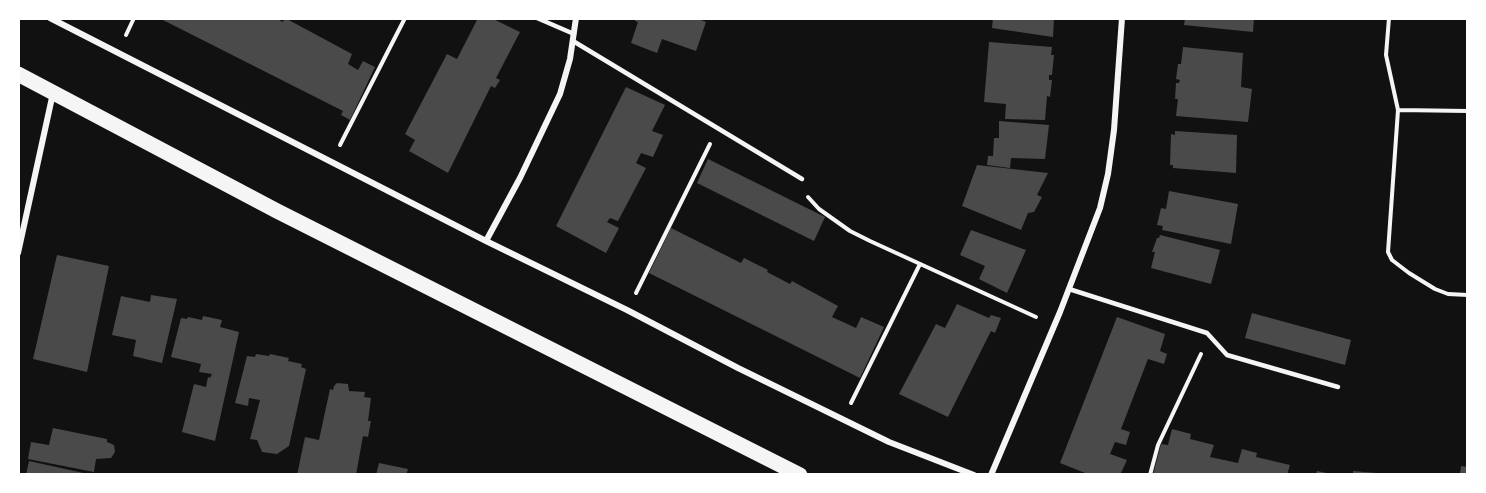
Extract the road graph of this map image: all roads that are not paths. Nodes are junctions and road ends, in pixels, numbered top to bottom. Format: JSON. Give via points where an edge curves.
{"nodes":[{"id":1,"x":50,"y":18,"type":"edge"},
{"id":2,"x":537,"y":18,"type":"edge"},
{"id":3,"x":576,"y":18,"type":"edge"},
{"id":4,"x":1122,"y":18,"type":"edge"},
{"id":5,"x":573,"y":38,"type":"junction"},
{"id":6,"x":18,"y":74,"type":"edge"},
{"id":7,"x":53,"y":92,"type":"junction"},
{"id":8,"x":802,"y":179,"type":"road end"},
{"id":9,"x":486,"y":241,"type":"junction"},
{"id":10,"x":18,"y":253,"type":"edge"},
{"id":11,"x":1069,"y":289,"type":"junction"},
{"id":12,"x":1338,"y":387,"type":"dead end"},
{"id":13,"x":801,"y":475,"type":"edge"},
{"id":14,"x":974,"y":475,"type":"edge"},
{"id":15,"x":991,"y":475,"type":"edge"}],
"edges":[{"from":1,"to":9,"type":"street"},
{"from":2,"to":5,"type":"lane"},
{"from":3,"to":5,"type":"street"},
{"from":4,"to":11,"type":"street","via":[[1108,174],[1100,208]]},
{"from":5,"to":8,"type":"lane"},
{"from":5,"to":9,"type":"street","via":[[560,94]]},
{"from":6,"to":7,"type":"main road"},
{"from":7,"to":10,"type":"street"},
{"from":7,"to":13,"type":"main road","via":[[277,211]]},
{"from":9,"to":14,"type":"street","via":[[843,420]]},
{"from":11,"to":12,"type":"lane","via":[[1207,333],[1227,355]]},
{"from":11,"to":15,"type":"street"}]}
